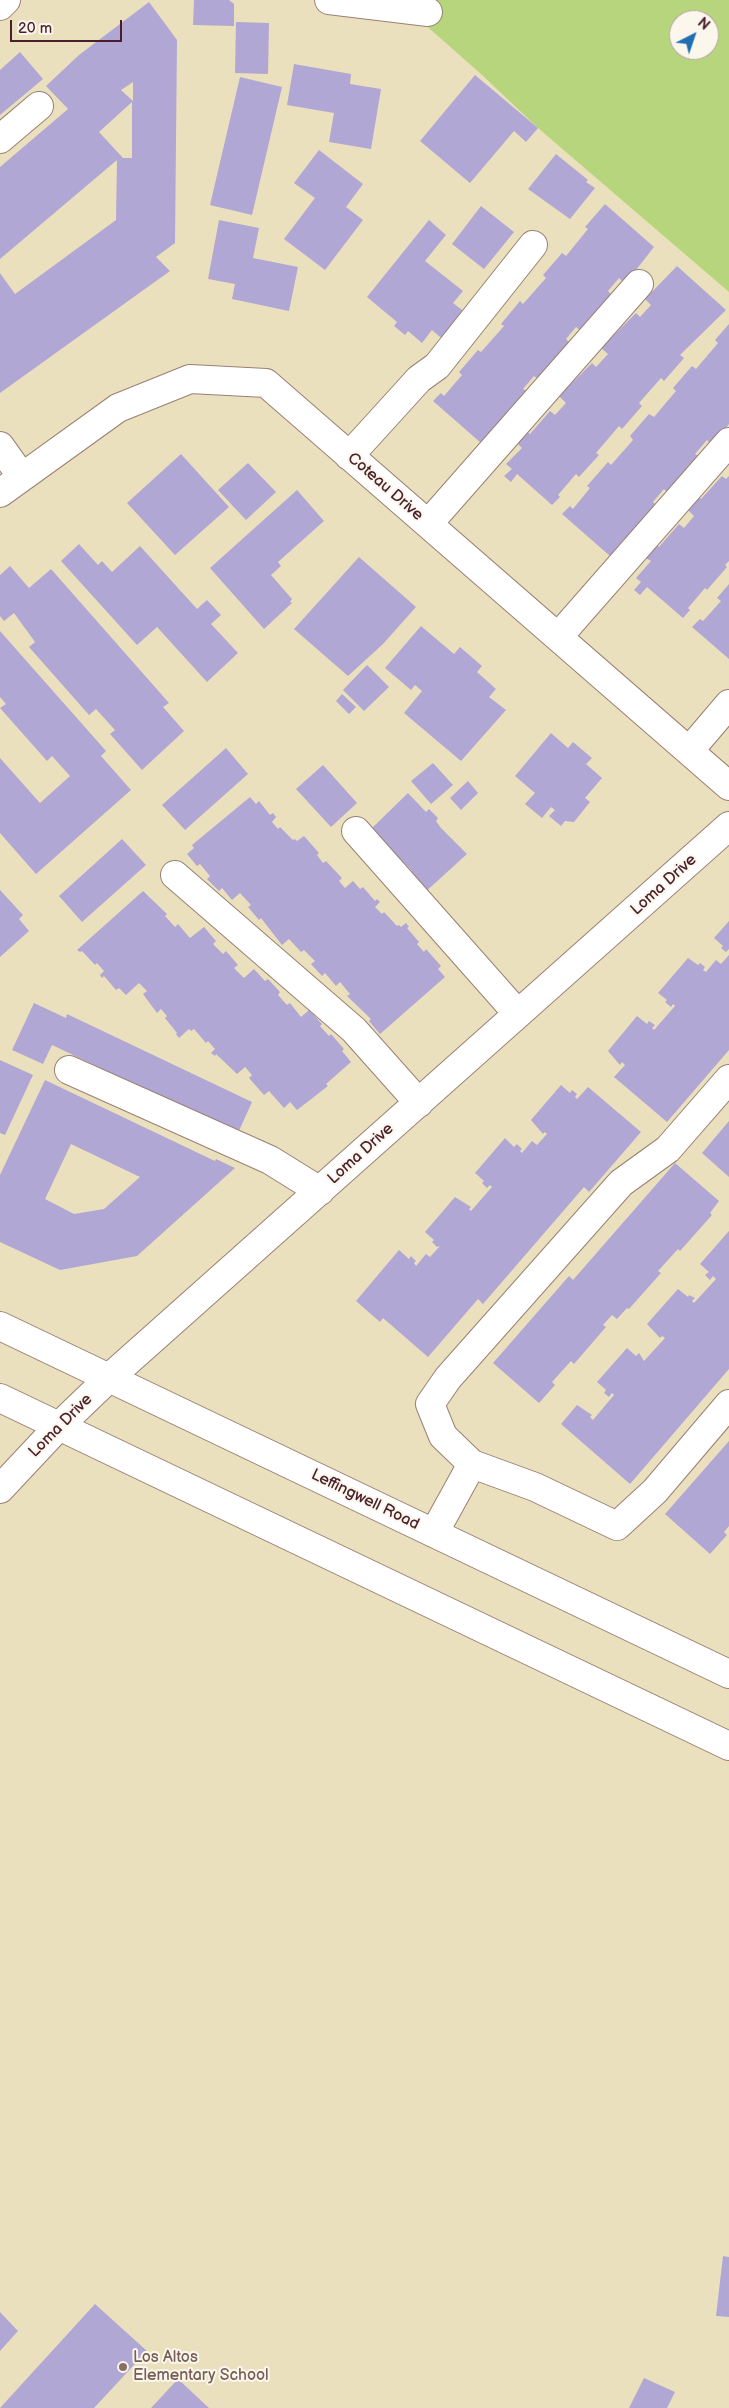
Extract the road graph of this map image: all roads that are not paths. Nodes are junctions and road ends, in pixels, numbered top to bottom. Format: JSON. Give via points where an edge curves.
{"nodes":[{"id":1,"x":6,"y":0,"type":"edge"},
{"id":2,"x":329,"y":0,"type":"edge"},
{"id":3,"x":0,"y":6,"type":"edge"},
{"id":4,"x":428,"y":12,"type":"dead end"},
{"id":5,"x":39,"y":106,"type":"dead end"},
{"id":6,"x":0,"y":139,"type":"edge"},
{"id":7,"x":533,"y":245,"type":"dead end"},
{"id":8,"x":639,"y":284,"type":"dead end"},
{"id":9,"x":729,"y":442,"type":"edge"},
{"id":10,"x":0,"y":446,"type":"edge"},
{"id":11,"x":349,"y":456,"type":"junction"},
{"id":12,"x":22,"y":477,"type":"junction"},
{"id":13,"x":0,"y":492,"type":"edge"},
{"id":14,"x":428,"y":524,"type":"junction"},
{"id":15,"x":558,"y":637,"type":"junction"},
{"id":16,"x":729,"y":704,"type":"edge"},
{"id":17,"x":689,"y":751,"type":"junction"},
{"id":18,"x":729,"y":786,"type":"edge"},
{"id":19,"x":729,"y":826,"type":"edge"},
{"id":20,"x":356,"y":831,"type":"dead end"},
{"id":21,"x":175,"y":875,"type":"dead end"},
{"id":22,"x":518,"y":1014,"type":"junction"},
{"id":23,"x":69,"y":1070,"type":"dead end"},
{"id":24,"x":729,"y":1079,"type":"edge"},
{"id":25,"x":419,"y":1102,"type":"junction"},
{"id":26,"x":320,"y":1191,"type":"junction"},
{"id":27,"x":0,"y":1326,"type":"edge"},
{"id":28,"x":109,"y":1378,"type":"junction"},
{"id":29,"x":0,"y":1398,"type":"edge"},
{"id":30,"x":729,"y":1404,"type":"edge"},
{"id":31,"x":59,"y":1426,"type":"junction"},
{"id":32,"x":472,"y":1464,"type":"junction"},
{"id":33,"x":0,"y":1488,"type":"edge"},
{"id":34,"x":434,"y":1533,"type":"junction"},
{"id":35,"x":729,"y":1674,"type":"edge"},
{"id":36,"x":729,"y":1746,"type":"edge"}],
"edges":[{"from":1,"to":3,"type":"street"},
{"from":2,"to":4,"type":"street"},
{"from":5,"to":6,"type":"street"},
{"from":7,"to":11,"type":"street","via":[[437,366],[419,379]]},
{"from":8,"to":14,"type":"street"},
{"from":9,"to":15,"type":"street"},
{"from":10,"to":12,"type":"street"},
{"from":11,"to":12,"type":"street","name":"Coteau Drive","via":[[266,383],[190,379],[118,408]]},
{"from":11,"to":14,"type":"street","name":"Coteau Drive"},
{"from":12,"to":13,"type":"street","name":"Coteau Drive"},
{"from":14,"to":15,"type":"street","name":"Coteau Drive"},
{"from":15,"to":17,"type":"street","name":"Coteau Drive"},
{"from":16,"to":17,"type":"street"},
{"from":17,"to":18,"type":"street","name":"Coteau Drive"},
{"from":19,"to":22,"type":"street","name":"Loma Drive"},
{"from":20,"to":22,"type":"street"},
{"from":21,"to":25,"type":"street","via":[[354,1030]]},
{"from":22,"to":25,"type":"street","name":"Loma Drive"},
{"from":23,"to":26,"type":"street","via":[[270,1160]]},
{"from":24,"to":32,"type":"street","via":[[668,1149],[621,1183],[448,1378],[430,1404],[443,1436]]},
{"from":25,"to":26,"type":"street","name":"Loma Drive"},
{"from":26,"to":28,"type":"street","name":"Loma Drive"},
{"from":27,"to":28,"type":"street","name":"Leffingwell Road"},
{"from":28,"to":31,"type":"street","name":"Loma Drive"},
{"from":28,"to":34,"type":"street","name":"Leffingwell Road"},
{"from":29,"to":31,"type":"street"},
{"from":30,"to":32,"type":"street","via":[[654,1491],[617,1526],[535,1487]]},
{"from":31,"to":33,"type":"street","name":"Loma Drive"},
{"from":31,"to":36,"type":"street"},
{"from":32,"to":34,"type":"street"},
{"from":34,"to":35,"type":"street","name":"Leffingwell Road"}]}
